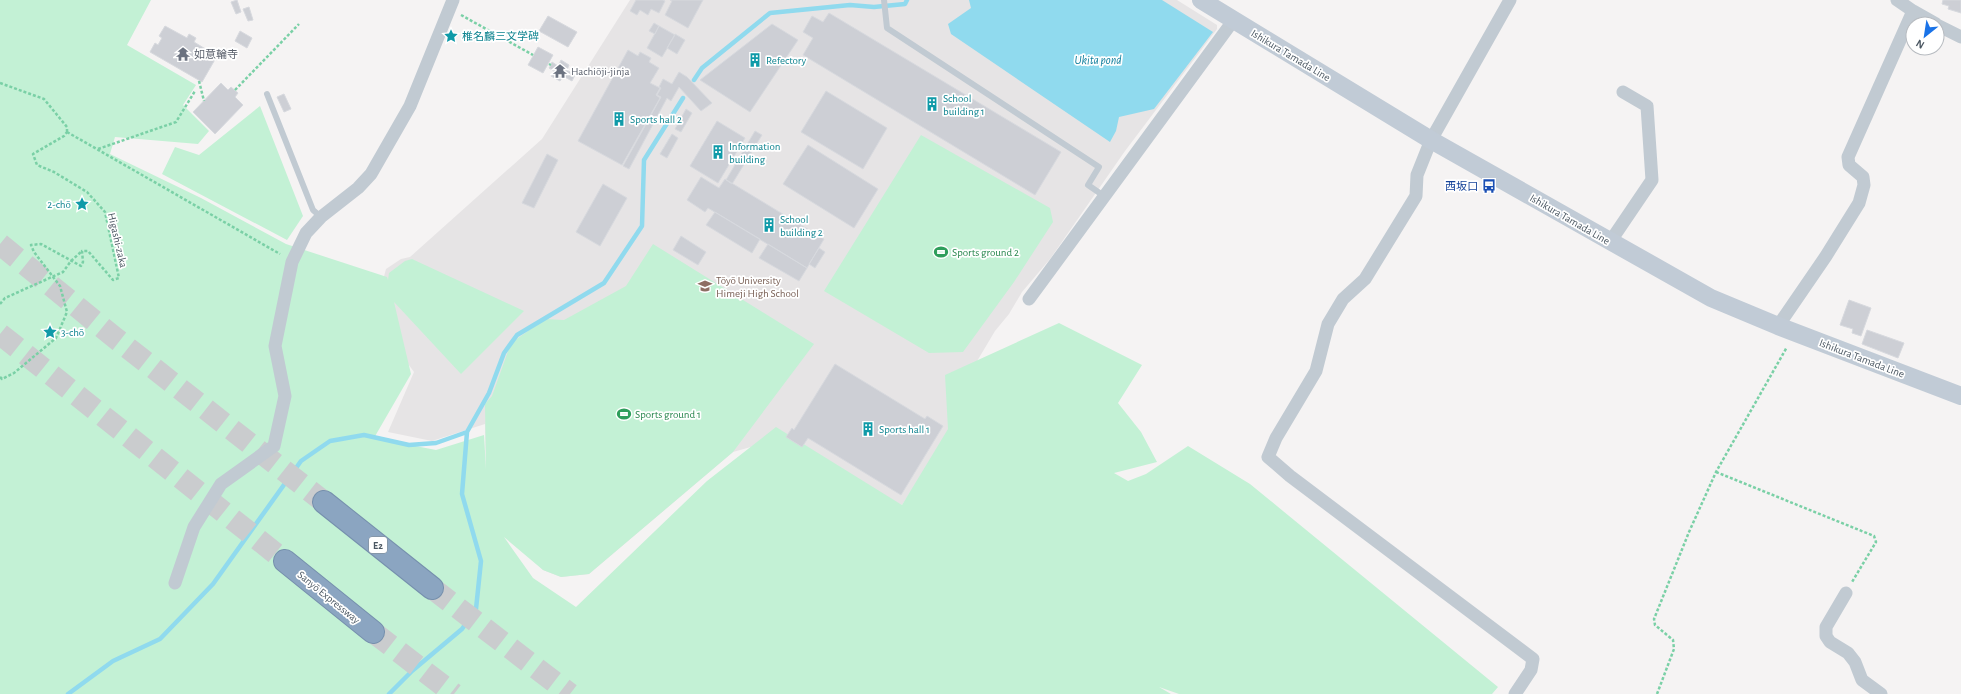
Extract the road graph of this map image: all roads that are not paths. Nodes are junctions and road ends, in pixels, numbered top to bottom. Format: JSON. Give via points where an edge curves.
{"nodes":[{"id":1,"x":884,"y":0,"type":"edge"},
{"id":2,"x":1201,"y":0,"type":"edge"},
{"id":3,"x":1510,"y":0,"type":"edge"},
{"id":4,"x":1897,"y":0,"type":"edge"},
{"id":5,"x":452,"y":4,"type":"edge"},
{"id":6,"x":1913,"y":12,"type":"junction"},
{"id":7,"x":1921,"y":16,"type":"edge"},
{"id":8,"x":1233,"y":21,"type":"junction"},
{"id":9,"x":1945,"y":29,"type":"edge"},
{"id":10,"x":1961,"y":37,"type":"edge"},
{"id":11,"x":1623,"y":92,"type":"dead end"},
{"id":12,"x":268,"y":94,"type":"dead end"},
{"id":13,"x":1431,"y":140,"type":"junction"},
{"id":14,"x":1104,"y":196,"type":"junction"},
{"id":15,"x":321,"y":217,"type":"junction"},
{"id":16,"x":1610,"y":242,"type":"junction"},
{"id":17,"x":1029,"y":299,"type":"dead end"},
{"id":18,"x":1778,"y":326,"type":"junction"},
{"id":19,"x":1961,"y":396,"type":"edge"},
{"id":20,"x":324,"y":502,"type":"tunnel mouth"},
{"id":21,"x":285,"y":561,"type":"tunnel mouth"},
{"id":22,"x":175,"y":583,"type":"dead end"},
{"id":23,"x":432,"y":588,"type":"tunnel mouth"},
{"id":24,"x":1846,"y":593,"type":"road end"},
{"id":25,"x":374,"y":632,"type":"tunnel mouth"},
{"id":26,"x":1515,"y":694,"type":"edge"},
{"id":27,"x":1881,"y":694,"type":"edge"}],
"edges":[{"from":1,"to":14,"type":"lane","via":[[887,28],[1099,167],[1088,185]]},
{"from":2,"to":8,"type":"main road","name":"Ishikura Tamada Line"},
{"from":3,"to":13,"type":"street"},
{"from":4,"to":6,"type":"street"},
{"from":5,"to":15,"type":"street","via":[[410,106],[371,174],[358,188]]},
{"from":6,"to":7,"type":"street"},
{"from":6,"to":18,"type":"street","via":[[1848,157],[1849,165],[1863,177],[1864,185],[1859,203]]},
{"from":8,"to":13,"type":"main road","name":"Ishikura Tamada Line"},
{"from":8,"to":14,"type":"street"},
{"from":9,"to":10,"type":"street"},
{"from":11,"to":16,"type":"street","via":[[1647,106],[1652,180]]},
{"from":12,"to":15,"type":"lane","via":[[313,210]]},
{"from":13,"to":16,"type":"main road","name":"Ishikura Tamada Line"},
{"from":13,"to":26,"type":"street","via":[[1418,175],[1416,196],[1365,279],[1343,300],[1328,324],[1316,371],[1276,438],[1268,457],[1534,659],[1531,670]]},
{"from":14,"to":17,"type":"street"},
{"from":15,"to":22,"type":"street","via":[[306,233],[292,262],[275,346],[285,396],[274,446],[221,484],[194,527]]},
{"from":16,"to":18,"type":"main road","name":"Ishikura Tamada Line","via":[[1711,298]]},
{"from":18,"to":19,"type":"main road","name":"Ishikura Tamada Line"},
{"from":20,"to":23,"type":"highway","number":"E2"},
{"from":21,"to":25,"type":"highway","name":"Sanyō Expressway"},
{"from":24,"to":27,"type":"street","via":[[1826,628],[1826,636],[1830,642],[1848,653],[1855,662],[1862,680]]}]}
